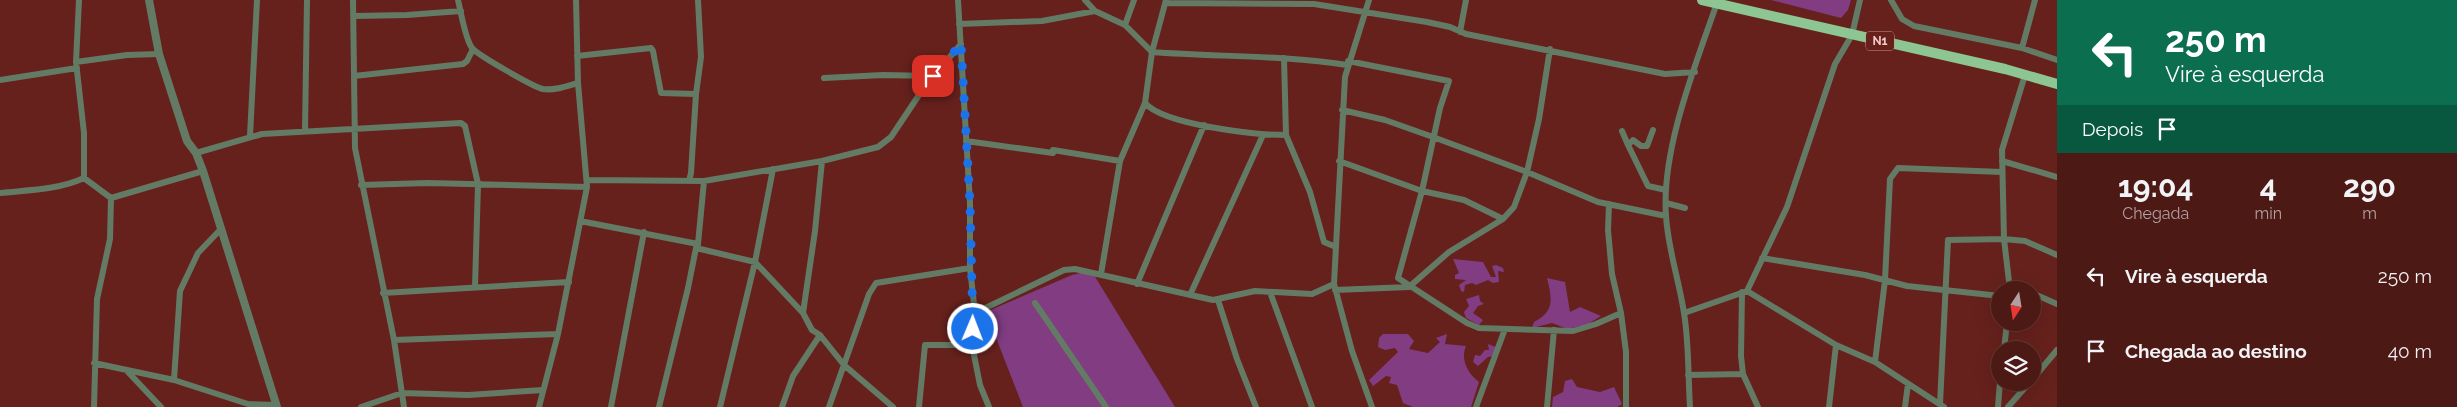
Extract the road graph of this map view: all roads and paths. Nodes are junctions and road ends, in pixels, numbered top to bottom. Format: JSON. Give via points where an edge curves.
{"nodes":[{"id":1,"x":78,"y":0,"type":"edge"},
{"id":2,"x":149,"y":0,"type":"edge"},
{"id":3,"x":257,"y":0,"type":"edge"},
{"id":4,"x":307,"y":0,"type":"edge"},
{"id":5,"x":353,"y":0,"type":"edge"},
{"id":6,"x":458,"y":0,"type":"edge"},
{"id":7,"x":576,"y":0,"type":"edge"},
{"id":8,"x":698,"y":0,"type":"edge"},
{"id":9,"x":958,"y":0,"type":"edge"},
{"id":10,"x":1085,"y":0,"type":"edge"},
{"id":11,"x":1134,"y":0,"type":"edge"},
{"id":12,"x":1368,"y":0,"type":"edge"},
{"id":13,"x":1466,"y":0,"type":"edge"},
{"id":14,"x":1702,"y":0,"type":"edge"},
{"id":15,"x":1860,"y":0,"type":"edge"},
{"id":16,"x":1890,"y":0,"type":"edge"},
{"id":17,"x":2034,"y":0,"type":"edge"},
{"id":18,"x":1166,"y":1,"type":"edge"},
{"id":19,"x":1718,"y":2,"type":"edge"},
{"id":20,"x":461,"y":11,"type":"junction"},
{"id":21,"x":1095,"y":11,"type":"junction"},
{"id":22,"x":1364,"y":13,"type":"junction"},
{"id":23,"x":354,"y":16,"type":"junction"},
{"id":24,"x":959,"y":24,"type":"junction"},
{"id":25,"x":1125,"y":25,"type":"junction"},
{"id":26,"x":1460,"y":32,"type":"junction"},
{"id":27,"x":1852,"y":35,"type":"junction"},
{"id":28,"x":961,"y":44,"type":"junction"},
{"id":29,"x":2022,"y":48,"type":"junction"},
{"id":30,"x":473,"y":49,"type":"junction"},
{"id":31,"x":1550,"y":49,"type":"junction"},
{"id":32,"x":1152,"y":52,"type":"junction"},
{"id":33,"x":159,"y":54,"type":"junction"},
{"id":34,"x":577,"y":56,"type":"junction"},
{"id":35,"x":1284,"y":58,"type":"junction"},
{"id":36,"x":2057,"y":60,"type":"edge"},
{"id":37,"x":1348,"y":63,"type":"junction"},
{"id":38,"x":76,"y":65,"type":"junction"},
{"id":39,"x":1695,"y":72,"type":"junction"},
{"id":40,"x":2025,"y":75,"type":"junction"},
{"id":41,"x":354,"y":76,"type":"junction"},
{"id":42,"x":933,"y":76,"type":"junction"},
{"id":43,"x":824,"y":78,"type":"dead end"},
{"id":44,"x":0,"y":80,"type":"edge"},
{"id":45,"x":578,"y":83,"type":"junction"},
{"id":46,"x":2057,"y":84,"type":"edge"},
{"id":47,"x":696,"y":94,"type":"junction"},
{"id":48,"x":1145,"y":103,"type":"junction"},
{"id":49,"x":1342,"y":110,"type":"junction"},
{"id":50,"x":1204,"y":125,"type":"junction"},
{"id":51,"x":353,"y":128,"type":"junction"},
{"id":52,"x":1653,"y":130,"type":"dead end"},
{"id":53,"x":305,"y":131,"type":"junction"},
{"id":54,"x":1622,"y":131,"type":"dead end"},
{"id":55,"x":1263,"y":135,"type":"junction"},
{"id":56,"x":1286,"y":135,"type":"junction"},
{"id":57,"x":250,"y":136,"type":"junction"},
{"id":58,"x":1433,"y":137,"type":"junction"},
{"id":59,"x":966,"y":141,"type":"junction"},
{"id":60,"x":1628,"y":145,"type":"junction"},
{"id":61,"x":196,"y":153,"type":"junction"},
{"id":62,"x":822,"y":161,"type":"junction"},
{"id":63,"x":1120,"y":161,"type":"junction"},
{"id":64,"x":1339,"y":161,"type":"junction"},
{"id":65,"x":2002,"y":161,"type":"junction"},
{"id":66,"x":773,"y":169,"type":"junction"},
{"id":67,"x":203,"y":171,"type":"junction"},
{"id":68,"x":1527,"y":172,"type":"junction"},
{"id":69,"x":2002,"y":172,"type":"junction"},
{"id":70,"x":2057,"y":177,"type":"edge"},
{"id":71,"x":84,"y":178,"type":"junction"},
{"id":72,"x":587,"y":180,"type":"junction"},
{"id":73,"x":689,"y":181,"type":"junction"},
{"id":74,"x":704,"y":181,"type":"junction"},
{"id":75,"x":478,"y":184,"type":"junction"},
{"id":76,"x":361,"y":185,"type":"junction"},
{"id":77,"x":587,"y":187,"type":"junction"},
{"id":78,"x":1666,"y":190,"type":"junction"},
{"id":79,"x":1422,"y":191,"type":"junction"},
{"id":80,"x":0,"y":193,"type":"edge"},
{"id":81,"x":111,"y":198,"type":"junction"},
{"id":82,"x":1666,"y":203,"type":"junction"},
{"id":83,"x":1609,"y":204,"type":"junction"},
{"id":84,"x":1685,"y":208,"type":"dead end"},
{"id":85,"x":1666,"y":216,"type":"junction"},
{"id":86,"x":1503,"y":219,"type":"junction"},
{"id":87,"x":580,"y":221,"type":"junction"},
{"id":88,"x":220,"y":230,"type":"junction"},
{"id":89,"x":644,"y":232,"type":"junction"},
{"id":90,"x":2004,"y":239,"type":"junction"},
{"id":91,"x":697,"y":246,"type":"junction"},
{"id":92,"x":1336,"y":247,"type":"junction"},
{"id":93,"x":2057,"y":255,"type":"edge"},
{"id":94,"x":1762,"y":258,"type":"junction"},
{"id":95,"x":755,"y":262,"type":"junction"},
{"id":96,"x":970,"y":268,"type":"junction"},
{"id":97,"x":1102,"y":274,"type":"junction"},
{"id":98,"x":1885,"y":280,"type":"junction"},
{"id":99,"x":2009,"y":281,"type":"edge"},
{"id":100,"x":568,"y":282,"type":"junction"},
{"id":101,"x":1137,"y":284,"type":"junction"},
{"id":102,"x":475,"y":287,"type":"junction"},
{"id":103,"x":1335,"y":287,"type":"junction"},
{"id":104,"x":1409,"y":287,"type":"junction"},
{"id":105,"x":1270,"y":292,"type":"junction"},
{"id":106,"x":1744,"y":292,"type":"junction"},
{"id":107,"x":1946,"y":292,"type":"junction"},
{"id":108,"x":383,"y":293,"type":"junction"},
{"id":109,"x":1991,"y":295,"type":"edge"},
{"id":110,"x":1190,"y":296,"type":"junction"},
{"id":111,"x":2041,"y":298,"type":"edge"},
{"id":112,"x":1218,"y":300,"type":"junction"},
{"id":113,"x":1035,"y":303,"type":"dead end"},
{"id":114,"x":2057,"y":304,"type":"edge"},
{"id":115,"x":975,"y":313,"type":"junction"},
{"id":116,"x":1621,"y":313,"type":"junction"},
{"id":117,"x":1684,"y":313,"type":"junction"},
{"id":118,"x":803,"y":314,"type":"junction"},
{"id":119,"x":1504,"y":329,"type":"junction"},
{"id":120,"x":1554,"y":330,"type":"junction"},
{"id":121,"x":558,"y":334,"type":"junction"},
{"id":122,"x":820,"y":335,"type":"junction"},
{"id":123,"x":394,"y":340,"type":"junction"},
{"id":124,"x":972,"y":345,"type":"junction"},
{"id":125,"x":1836,"y":345,"type":"junction"},
{"id":126,"x":2057,"y":350,"type":"edge"},
{"id":127,"x":1875,"y":362,"type":"junction"},
{"id":128,"x":94,"y":363,"type":"junction"},
{"id":129,"x":844,"y":365,"type":"junction"},
{"id":130,"x":2041,"y":369,"type":"edge"},
{"id":131,"x":128,"y":372,"type":"junction"},
{"id":132,"x":1743,"y":374,"type":"junction"},
{"id":133,"x":1688,"y":375,"type":"junction"},
{"id":134,"x":174,"y":380,"type":"junction"},
{"id":135,"x":1908,"y":384,"type":"junction"},
{"id":136,"x":543,"y":390,"type":"junction"},
{"id":137,"x":1999,"y":391,"type":"edge"},
{"id":138,"x":2022,"y":391,"type":"edge"},
{"id":139,"x":402,"y":393,"type":"junction"},
{"id":140,"x":277,"y":406,"type":"edge"},
{"id":141,"x":1942,"y":406,"type":"edge"},
{"id":142,"x":94,"y":407,"type":"edge"},
{"id":143,"x":161,"y":407,"type":"edge"},
{"id":144,"x":361,"y":407,"type":"edge"},
{"id":145,"x":404,"y":407,"type":"edge"},
{"id":146,"x":539,"y":407,"type":"edge"},
{"id":147,"x":610,"y":407,"type":"edge"},
{"id":148,"x":659,"y":407,"type":"edge"},
{"id":149,"x":720,"y":407,"type":"edge"},
{"id":150,"x":782,"y":407,"type":"edge"},
{"id":151,"x":828,"y":407,"type":"edge"},
{"id":152,"x":893,"y":407,"type":"edge"},
{"id":153,"x":919,"y":407,"type":"edge"},
{"id":154,"x":990,"y":407,"type":"edge"},
{"id":155,"x":1106,"y":407,"type":"edge"},
{"id":156,"x":1256,"y":407,"type":"edge"},
{"id":157,"x":1312,"y":407,"type":"edge"},
{"id":158,"x":1372,"y":407,"type":"edge"},
{"id":159,"x":1476,"y":407,"type":"edge"},
{"id":160,"x":1547,"y":407,"type":"edge"},
{"id":161,"x":1626,"y":407,"type":"edge"},
{"id":162,"x":1690,"y":407,"type":"edge"},
{"id":163,"x":1758,"y":407,"type":"edge"},
{"id":164,"x":1829,"y":407,"type":"edge"},
{"id":165,"x":1905,"y":407,"type":"edge"},
{"id":166,"x":1998,"y":407,"type":"edge"},
{"id":167,"x":2008,"y":407,"type":"edge"}],
"edges":[{"from":1,"to":38,"type":"street"},
{"from":2,"to":33,"type":"street"},
{"from":3,"to":57,"type":"street"},
{"from":4,"to":53,"type":"street"},
{"from":5,"to":23,"type":"street"},
{"from":6,"to":20,"type":"street"},
{"from":7,"to":34,"type":"street"},
{"from":8,"to":47,"type":"street","via":[[701,57]]},
{"from":9,"to":24,"type":"street"},
{"from":10,"to":21,"type":"street"},
{"from":11,"to":25,"type":"street"},
{"from":12,"to":22,"type":"street"},
{"from":13,"to":26,"type":"street"},
{"from":14,"to":19,"type":"highway","number":"N1"},
{"from":15,"to":27,"type":"street"},
{"from":16,"to":29,"type":"street","via":[[1902,18],[1914,26]]},
{"from":17,"to":29,"type":"street"},
{"from":18,"to":22,"type":"street","via":[[1306,4]]},
{"from":18,"to":32,"type":"street"},
{"from":19,"to":27,"type":"highway","number":"N1"},
{"from":19,"to":39,"type":"street"},
{"from":20,"to":23,"type":"street"},
{"from":20,"to":30,"type":"street"},
{"from":21,"to":24,"type":"street","via":[[1042,21]]},
{"from":21,"to":25,"type":"street"},
{"from":22,"to":26,"type":"street","via":[[1427,22]]},
{"from":22,"to":37,"type":"street"},
{"from":23,"to":41,"type":"street"},
{"from":24,"to":28,"type":"street"},
{"from":25,"to":32,"type":"street"},
{"from":26,"to":31,"type":"street"},
{"from":27,"to":40,"type":"highway","number":"N1"},
{"from":27,"to":94,"type":"street","via":[[1836,64],[1787,207]]},
{"from":28,"to":42,"type":"street"},
{"from":28,"to":59,"type":"street"},
{"from":29,"to":36,"type":"street"},
{"from":30,"to":41,"type":"street","via":[[463,64]]},
{"from":30,"to":45,"type":"street","via":[[534,86],[554,89]]},
{"from":31,"to":39,"type":"street","via":[[1665,74]]},
{"from":31,"to":68,"type":"street"},
{"from":32,"to":35,"type":"street"},
{"from":32,"to":48,"type":"street"},
{"from":33,"to":38,"type":"street","via":[[127,55]]},
{"from":33,"to":61,"type":"street","via":[[186,142]]},
{"from":34,"to":45,"type":"street"},
{"from":34,"to":47,"type":"street","via":[[651,48],[660,93]]},
{"from":35,"to":37,"type":"street"},
{"from":35,"to":56,"type":"street"},
{"from":37,"to":49,"type":"street"},
{"from":37,"to":58,"type":"street","via":[[1449,81]]},
{"from":38,"to":44,"type":"street"},
{"from":38,"to":71,"type":"street","via":[[84,133]]},
{"from":39,"to":78,"type":"street","via":[[1672,143]]},
{"from":40,"to":46,"type":"highway","number":"N1"},
{"from":40,"to":65,"type":"street","via":[[2005,138]]},
{"from":41,"to":51,"type":"street"},
{"from":42,"to":43,"type":"street"},
{"from":42,"to":62,"type":"street","via":[[886,143]]},
{"from":45,"to":72,"type":"street"},
{"from":47,"to":73,"type":"street"},
{"from":48,"to":50,"type":"street","via":[[1159,114]]},
{"from":48,"to":63,"type":"street"},
{"from":49,"to":58,"type":"street","via":[[1385,120]]},
{"from":49,"to":64,"type":"street"},
{"from":50,"to":55,"type":"street"},
{"from":50,"to":101,"type":"street"},
{"from":51,"to":53,"type":"street"},
{"from":51,"to":75,"type":"street","via":[[461,123],[465,126]]},
{"from":51,"to":76,"type":"street"},
{"from":52,"to":60,"type":"street","via":[[1646,146],[1633,140]]},
{"from":53,"to":57,"type":"street"},
{"from":54,"to":60,"type":"street"},
{"from":55,"to":56,"type":"street"},
{"from":55,"to":110,"type":"street"},
{"from":56,"to":92,"type":"street","via":[[1310,192],[1324,242]]},
{"from":57,"to":61,"type":"street"},
{"from":58,"to":68,"type":"street"},
{"from":58,"to":79,"type":"street"},
{"from":59,"to":63,"type":"street"},
{"from":59,"to":96,"type":"street"},
{"from":60,"to":78,"type":"street","via":[[1648,186]]},
{"from":61,"to":67,"type":"street"},
{"from":62,"to":66,"type":"street"},
{"from":62,"to":118,"type":"street"},
{"from":63,"to":97,"type":"street"},
{"from":64,"to":79,"type":"street"},
{"from":64,"to":92,"type":"street"},
{"from":65,"to":69,"type":"street"},
{"from":65,"to":70,"type":"street"},
{"from":66,"to":74,"type":"street"},
{"from":66,"to":95,"type":"street"},
{"from":67,"to":81,"type":"street"},
{"from":67,"to":88,"type":"street"},
{"from":68,"to":83,"type":"street"},
{"from":68,"to":86,"type":"street","via":[[1514,207]]},
{"from":69,"to":90,"type":"street"},
{"from":69,"to":98,"type":"street","via":[[1898,168],[1890,179]]},
{"from":71,"to":80,"type":"street","via":[[45,189]]},
{"from":71,"to":81,"type":"street"},
{"from":72,"to":73,"type":"street"},
{"from":72,"to":77,"type":"street"},
{"from":73,"to":74,"type":"street"},
{"from":74,"to":91,"type":"street"},
{"from":75,"to":76,"type":"street"},
{"from":75,"to":77,"type":"street"},
{"from":75,"to":102,"type":"street"},
{"from":76,"to":108,"type":"street"},
{"from":77,"to":87,"type":"street"},
{"from":78,"to":82,"type":"street"},
{"from":79,"to":86,"type":"street","via":[[1464,200]]},
{"from":79,"to":104,"type":"street","via":[[1398,278]]},
{"from":81,"to":128,"type":"street","via":[[110,239],[98,299]]},
{"from":82,"to":84,"type":"street"},
{"from":82,"to":85,"type":"street"},
{"from":83,"to":85,"type":"street"},
{"from":83,"to":116,"type":"street","via":[[1612,274]]},
{"from":85,"to":117,"type":"street"},
{"from":86,"to":104,"type":"street","via":[[1449,252]]},
{"from":87,"to":89,"type":"street"},
{"from":87,"to":100,"type":"street"},
{"from":88,"to":134,"type":"street","via":[[198,253],[180,291]]},
{"from":88,"to":140,"type":"street"},
{"from":89,"to":91,"type":"street"},
{"from":89,"to":147,"type":"street"},
{"from":90,"to":93,"type":"street","via":[[2025,241]]},
{"from":90,"to":99,"type":"street"},
{"from":90,"to":107,"type":"street","via":[[1948,240]]},
{"from":91,"to":95,"type":"street"},
{"from":91,"to":148,"type":"street"},
{"from":92,"to":103,"type":"street"},
{"from":94,"to":98,"type":"street"},
{"from":94,"to":106,"type":"street"},
{"from":95,"to":118,"type":"street"},
{"from":95,"to":149,"type":"street"},
{"from":96,"to":115,"type":"street"},
{"from":96,"to":129,"type":"street","via":[[876,283],[869,294]]},
{"from":97,"to":101,"type":"street"},
{"from":97,"to":115,"type":"street","via":[[1075,268],[1064,270]]},
{"from":98,"to":107,"type":"street"},
{"from":98,"to":127,"type":"street"},
{"from":100,"to":102,"type":"street"},
{"from":100,"to":121,"type":"street"},
{"from":101,"to":110,"type":"street"},
{"from":102,"to":108,"type":"street"},
{"from":103,"to":104,"type":"street"},
{"from":103,"to":105,"type":"street","via":[[1303,295]]},
{"from":103,"to":158,"type":"street","via":[[1352,351]]},
{"from":104,"to":119,"type":"street","via":[[1467,323],[1479,328]]},
{"from":105,"to":112,"type":"street"},
{"from":105,"to":157,"type":"street"},
{"from":106,"to":117,"type":"street"},
{"from":106,"to":125,"type":"street"},
{"from":106,"to":132,"type":"street"},
{"from":107,"to":109,"type":"street"},
{"from":107,"to":141,"type":"street"},
{"from":108,"to":123,"type":"street"},
{"from":110,"to":112,"type":"street"},
{"from":111,"to":114,"type":"street"},
{"from":112,"to":156,"type":"street"},
{"from":113,"to":155,"type":"street"},
{"from":115,"to":124,"type":"street"},
{"from":116,"to":120,"type":"street","via":[[1583,329]]},
{"from":116,"to":161,"type":"street","via":[[1626,352]]},
{"from":117,"to":133,"type":"street"},
{"from":118,"to":122,"type":"street","via":[[809,326]]},
{"from":119,"to":120,"type":"street"},
{"from":119,"to":159,"type":"street"},
{"from":120,"to":160,"type":"street"},
{"from":121,"to":123,"type":"street"},
{"from":121,"to":136,"type":"street"},
{"from":122,"to":129,"type":"street"},
{"from":122,"to":150,"type":"street","via":[[793,376]]},
{"from":123,"to":139,"type":"street"},
{"from":124,"to":153,"type":"street","via":[[925,345]]},
{"from":124,"to":154,"type":"street","via":[[980,385]]},
{"from":125,"to":127,"type":"street"},
{"from":125,"to":164,"type":"street"},
{"from":126,"to":130,"type":"street"},
{"from":127,"to":135,"type":"street"},
{"from":128,"to":131,"type":"street"},
{"from":128,"to":142,"type":"street"},
{"from":129,"to":151,"type":"street"},
{"from":129,"to":152,"type":"street"},
{"from":131,"to":134,"type":"street"},
{"from":131,"to":143,"type":"street"},
{"from":132,"to":133,"type":"street"},
{"from":132,"to":163,"type":"street"},
{"from":133,"to":162,"type":"street"},
{"from":134,"to":140,"type":"street","via":[[248,404]]},
{"from":135,"to":141,"type":"street"},
{"from":135,"to":165,"type":"street"},
{"from":136,"to":139,"type":"street"},
{"from":136,"to":146,"type":"street"},
{"from":137,"to":166,"type":"street"},
{"from":138,"to":167,"type":"street"},
{"from":139,"to":144,"type":"street"},
{"from":139,"to":145,"type":"street"}]}
